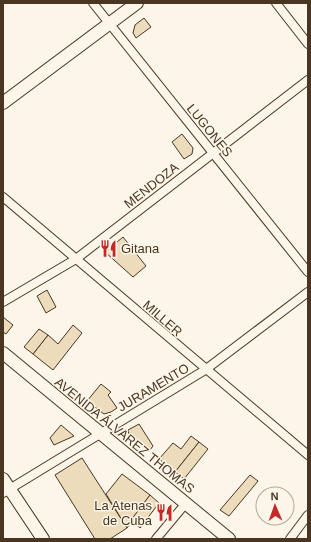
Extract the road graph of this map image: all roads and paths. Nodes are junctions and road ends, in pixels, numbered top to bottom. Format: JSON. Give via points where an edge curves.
{"nodes":[{"id":1,"x":93,"y":3,"type":"edge"},
{"id":2,"x":137,"y":3,"type":"edge"},
{"id":3,"x":276,"y":3,"type":"edge"},
{"id":4,"x":109,"y":24,"type":"junction"},
{"id":5,"x":308,"y":44,"type":"edge"},
{"id":6,"x":308,"y":80,"type":"edge"},
{"id":7,"x":3,"y":103,"type":"edge"},
{"id":8,"x":212,"y":153,"type":"junction"},
{"id":9,"x":3,"y":197,"type":"edge"},
{"id":10,"x":76,"y":259,"type":"junction"},
{"id":11,"x":308,"y":272,"type":"edge"},
{"id":12,"x":308,"y":292,"type":"edge"},
{"id":13,"x":3,"y":302,"type":"edge"},
{"id":14,"x":3,"y":353,"type":"edge"},
{"id":15,"x":205,"y":370,"type":"junction"},
{"id":16,"x":99,"y":432,"type":"junction"},
{"id":17,"x":308,"y":456,"type":"edge"},
{"id":18,"x":5,"y":487,"type":"edge"},
{"id":19,"x":186,"y":503,"type":"junction"},
{"id":20,"x":308,"y":515,"type":"edge"},
{"id":21,"x":43,"y":539,"type":"edge"},
{"id":22,"x":156,"y":539,"type":"edge"},
{"id":23,"x":229,"y":539,"type":"edge"},
{"id":24,"x":290,"y":539,"type":"edge"}],
"edges":[{"from":1,"to":4,"type":"street","name":"LUGONES"},
{"from":2,"to":4,"type":"main road"},
{"from":3,"to":5,"type":"street"},
{"from":4,"to":7,"type":"main road"},
{"from":4,"to":8,"type":"street","name":"LUGONES"},
{"from":6,"to":8,"type":"street","name":"MENDOZA"},
{"from":8,"to":10,"type":"street","name":"MENDOZA"},
{"from":8,"to":11,"type":"street","name":"LUGONES"},
{"from":9,"to":10,"type":"street","name":"MILLER"},
{"from":10,"to":13,"type":"street","name":"MENDOZA"},
{"from":10,"to":15,"type":"street","name":"MILLER"},
{"from":12,"to":15,"type":"street","name":"JURAMENTO"},
{"from":14,"to":16,"type":"main road","name":"AVENIDA ÁLVAREZ THOMAS"},
{"from":15,"to":16,"type":"street","name":"JURAMENTO"},
{"from":15,"to":17,"type":"street","name":"MILLER"},
{"from":16,"to":18,"type":"street","name":"JURAMENTO"},
{"from":16,"to":19,"type":"main road","name":"AVENIDA ÁLVAREZ THOMAS"},
{"from":18,"to":21,"type":"main road"},
{"from":19,"to":22,"type":"street"},
{"from":19,"to":23,"type":"main road","name":"AVENIDA ÁLVAREZ THOMAS"},
{"from":20,"to":24,"type":"street"}]}
